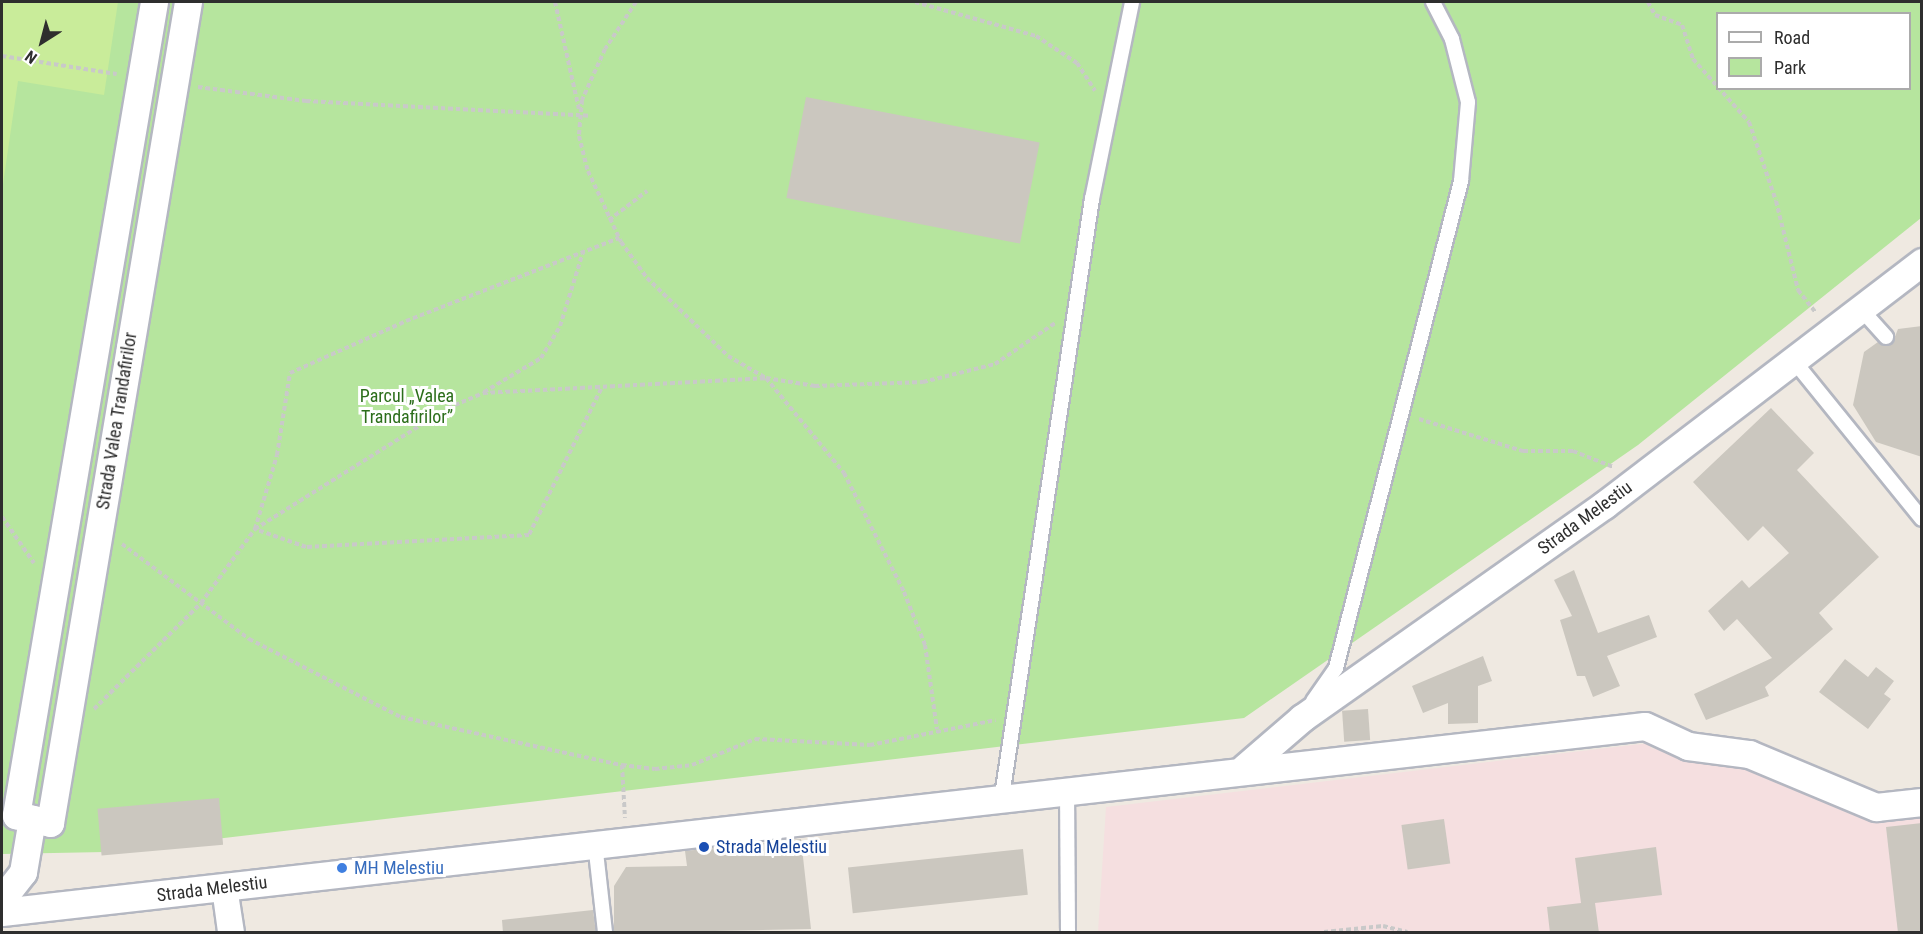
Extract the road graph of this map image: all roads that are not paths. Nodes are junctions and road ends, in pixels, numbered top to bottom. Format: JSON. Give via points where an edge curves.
{"nodes":[{"id":1,"x":154,"y":2,"type":"edge"},
{"id":2,"x":188,"y":2,"type":"edge"},
{"id":3,"x":1132,"y":2,"type":"edge"},
{"id":4,"x":1433,"y":2,"type":"edge"},
{"id":5,"x":1922,"y":262,"type":"edge"},
{"id":6,"x":1860,"y":308,"type":"junction"},
{"id":7,"x":1886,"y":337,"type":"dead end"},
{"id":8,"x":1794,"y":361,"type":"junction"},
{"id":9,"x":1922,"y":519,"type":"edge"},
{"id":10,"x":1302,"y":718,"type":"junction"},
{"id":11,"x":1244,"y":768,"type":"junction"},
{"id":12,"x":1067,"y":788,"type":"junction"},
{"id":13,"x":1002,"y":796,"type":"junction"},
{"id":14,"x":1922,"y":802,"type":"edge"},
{"id":15,"x":32,"y":819,"type":"junction"},
{"id":16,"x":595,"y":843,"type":"junction"},
{"id":17,"x":224,"y":887,"type":"junction"},
{"id":18,"x":2,"y":899,"type":"edge"},
{"id":19,"x":2,"y":912,"type":"edge"},
{"id":20,"x":225,"y":933,"type":"edge"},
{"id":21,"x":237,"y":933,"type":"edge"},
{"id":22,"x":604,"y":933,"type":"edge"},
{"id":23,"x":1068,"y":933,"type":"edge"}],
"edges":[{"from":1,"to":15,"type":"street","name":"Strada Valea Trandafirilor","via":[[16,815]]},
{"from":2,"to":15,"type":"street","name":"Strada Valea Trandafirilor","via":[[50,822]]},
{"from":3,"to":13,"type":"lane","via":[[1092,199]]},
{"from":4,"to":10,"type":"lane","via":[[1452,39],[1468,102],[1461,181],[1336,668]]},
{"from":5,"to":6,"type":"street","name":"Strada Melestiu"},
{"from":6,"to":7,"type":"lane"},
{"from":6,"to":8,"type":"street","name":"Strada Melestiu"},
{"from":8,"to":9,"type":"lane"},
{"from":8,"to":10,"type":"street","name":"Strada Melestiu","via":[[1638,479]]},
{"from":10,"to":11,"type":"street","name":"Strada Melestiu"},
{"from":11,"to":12,"type":"street","name":"Strada Melestiu"},
{"from":11,"to":14,"type":"street","name":"Strada Melestiu","via":[[1645,726],[1688,747],[1749,754],[1876,807]]},
{"from":12,"to":13,"type":"street","name":"Strada Melestiu"},
{"from":12,"to":23,"type":"lane"},
{"from":13,"to":16,"type":"street","name":"Strada Melestiu"},
{"from":15,"to":18,"type":"street","via":[[23,872]]},
{"from":16,"to":17,"type":"street","name":"Strada Melestiu"},
{"from":16,"to":22,"type":"lane"},
{"from":17,"to":19,"type":"street","name":"Strada Melestiu"},
{"from":17,"to":20,"type":"lane"},
{"from":17,"to":21,"type":"lane"}]}
